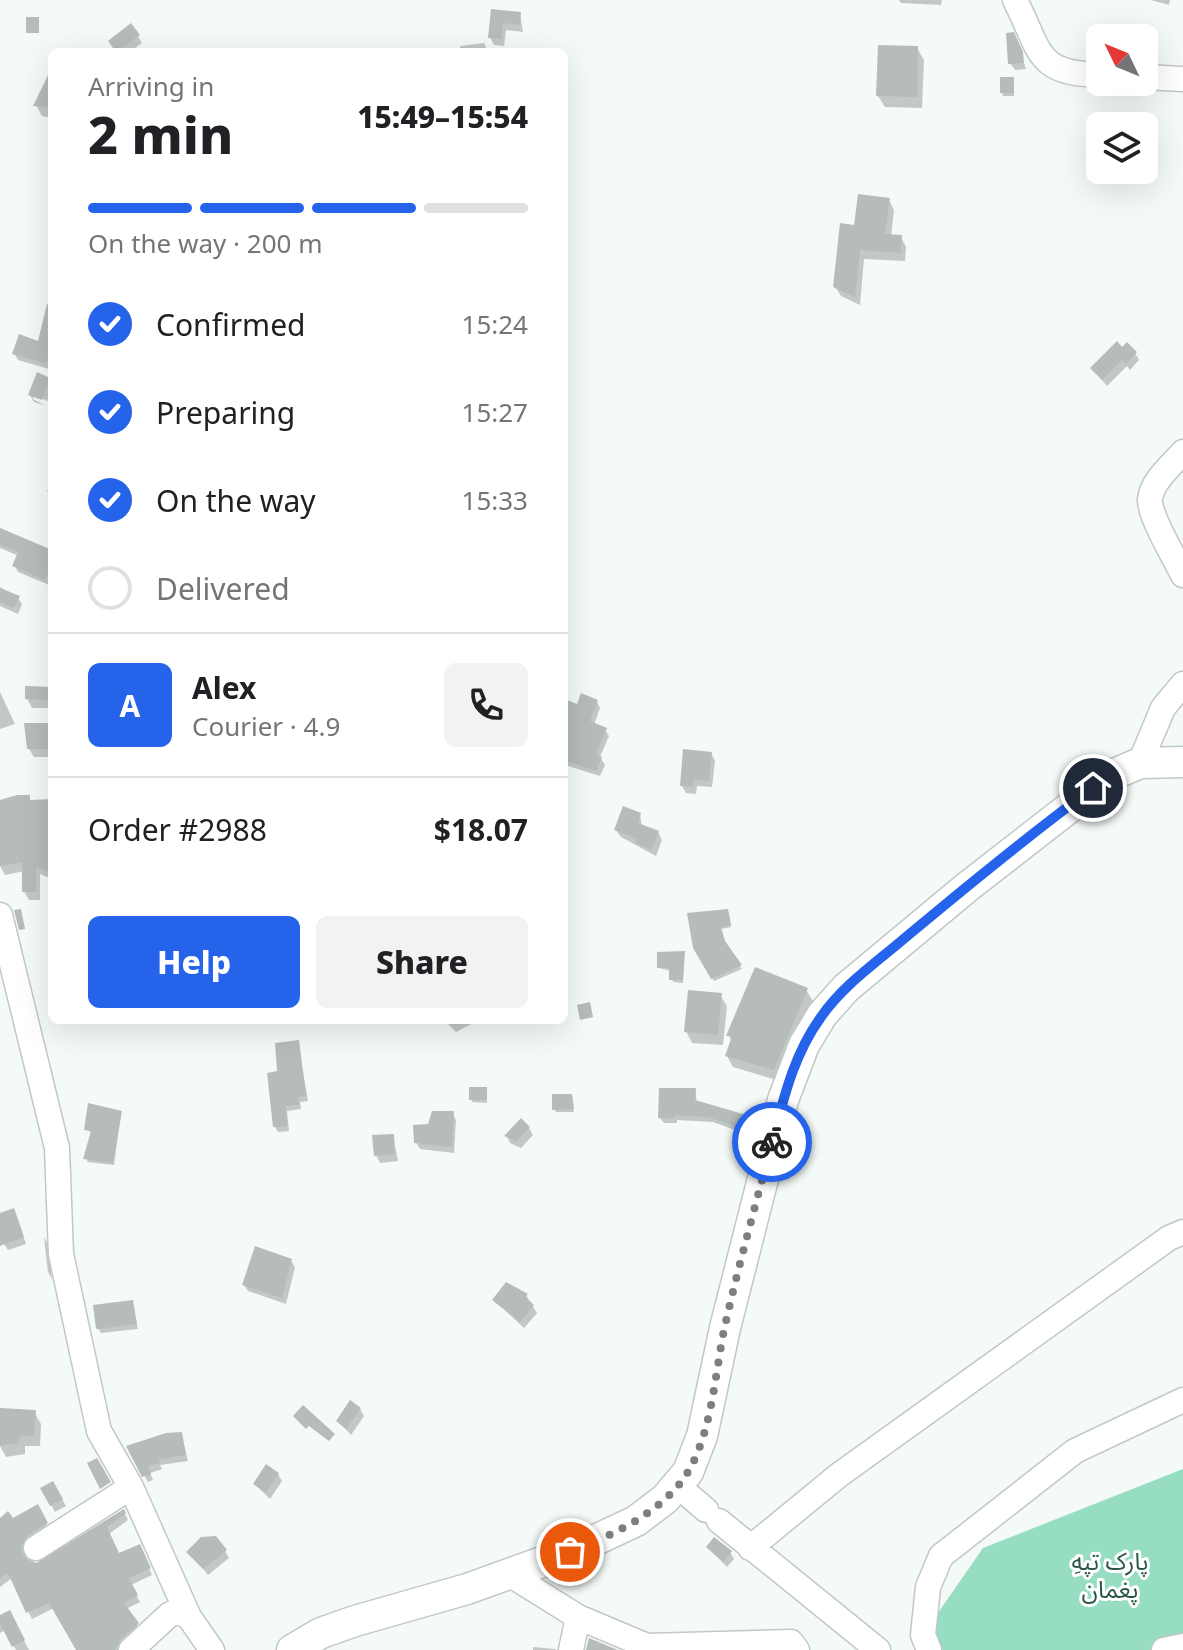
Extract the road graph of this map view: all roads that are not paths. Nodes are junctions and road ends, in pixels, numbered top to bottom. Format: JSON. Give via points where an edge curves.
{"nodes":[{"id":1,"x":1015,"y":0,"type":"edge"},
{"id":2,"x":1086,"y":75,"type":"edge"},
{"id":3,"x":1158,"y":78,"type":"edge"},
{"id":4,"x":1183,"y":79,"type":"edge"},
{"id":5,"x":1183,"y":452,"type":"edge"},
{"id":6,"x":1183,"y":575,"type":"edge"},
{"id":7,"x":1183,"y":684,"type":"edge"},
{"id":8,"x":1183,"y":762,"type":"edge"},
{"id":9,"x":1140,"y":763,"type":"junction"},
{"id":10,"x":0,"y":915,"type":"edge"},
{"id":11,"x":1183,"y":1232,"type":"edge"},
{"id":12,"x":1183,"y":1400,"type":"edge"},
{"id":13,"x":678,"y":1486,"type":"junction"},
{"id":14,"x":131,"y":1487,"type":"junction"},
{"id":15,"x":36,"y":1548,"type":"dead end"},
{"id":16,"x":750,"y":1548,"type":"junction"},
{"id":17,"x":509,"y":1574,"type":"junction"},
{"id":18,"x":189,"y":1617,"type":"junction"},
{"id":19,"x":578,"y":1617,"type":"junction"},
{"id":20,"x":1183,"y":1646,"type":"edge"},
{"id":21,"x":131,"y":1650,"type":"edge"},
{"id":22,"x":212,"y":1650,"type":"edge"},
{"id":23,"x":292,"y":1650,"type":"edge"},
{"id":24,"x":571,"y":1650,"type":"edge"},
{"id":25,"x":797,"y":1650,"type":"edge"},
{"id":26,"x":878,"y":1650,"type":"edge"},
{"id":27,"x":929,"y":1650,"type":"edge"},
{"id":28,"x":1164,"y":1650,"type":"edge"}],
"edges":[{"from":1,"to":2,"type":"street","via":[[1047,64],[1066,74]]},
{"from":3,"to":4,"type":"street"},
{"from":5,"to":6,"type":"street","via":[[1160,477],[1150,499]]},
{"from":7,"to":9,"type":"street","via":[[1163,708]]},
{"from":8,"to":9,"type":"main road"},
{"from":9,"to":13,"type":"main road","via":[[1110,776],[966,888],[846,988],[822,1015],[791,1074],[702,1436]]},
{"from":10,"to":14,"type":"street","via":[[57,1148],[61,1254],[99,1431]]},
{"from":11,"to":16,"type":"street","via":[[839,1475]]},
{"from":12,"to":27,"type":"street","via":[[1075,1451],[941,1556],[928,1587],[923,1635]]},
{"from":13,"to":16,"type":"street"},
{"from":13,"to":17,"type":"main road","via":[[636,1521]]},
{"from":14,"to":15,"type":"street"},
{"from":14,"to":18,"type":"street"},
{"from":16,"to":26,"type":"street"},
{"from":17,"to":19,"type":"street"},
{"from":17,"to":23,"type":"main road","via":[[355,1621]]},
{"from":18,"to":21,"type":"street","via":[[176,1611]]},
{"from":18,"to":22,"type":"street"},
{"from":19,"to":24,"type":"street"},
{"from":19,"to":25,"type":"street","via":[[647,1646],[791,1642]]},
{"from":20,"to":28,"type":"street"}]}
